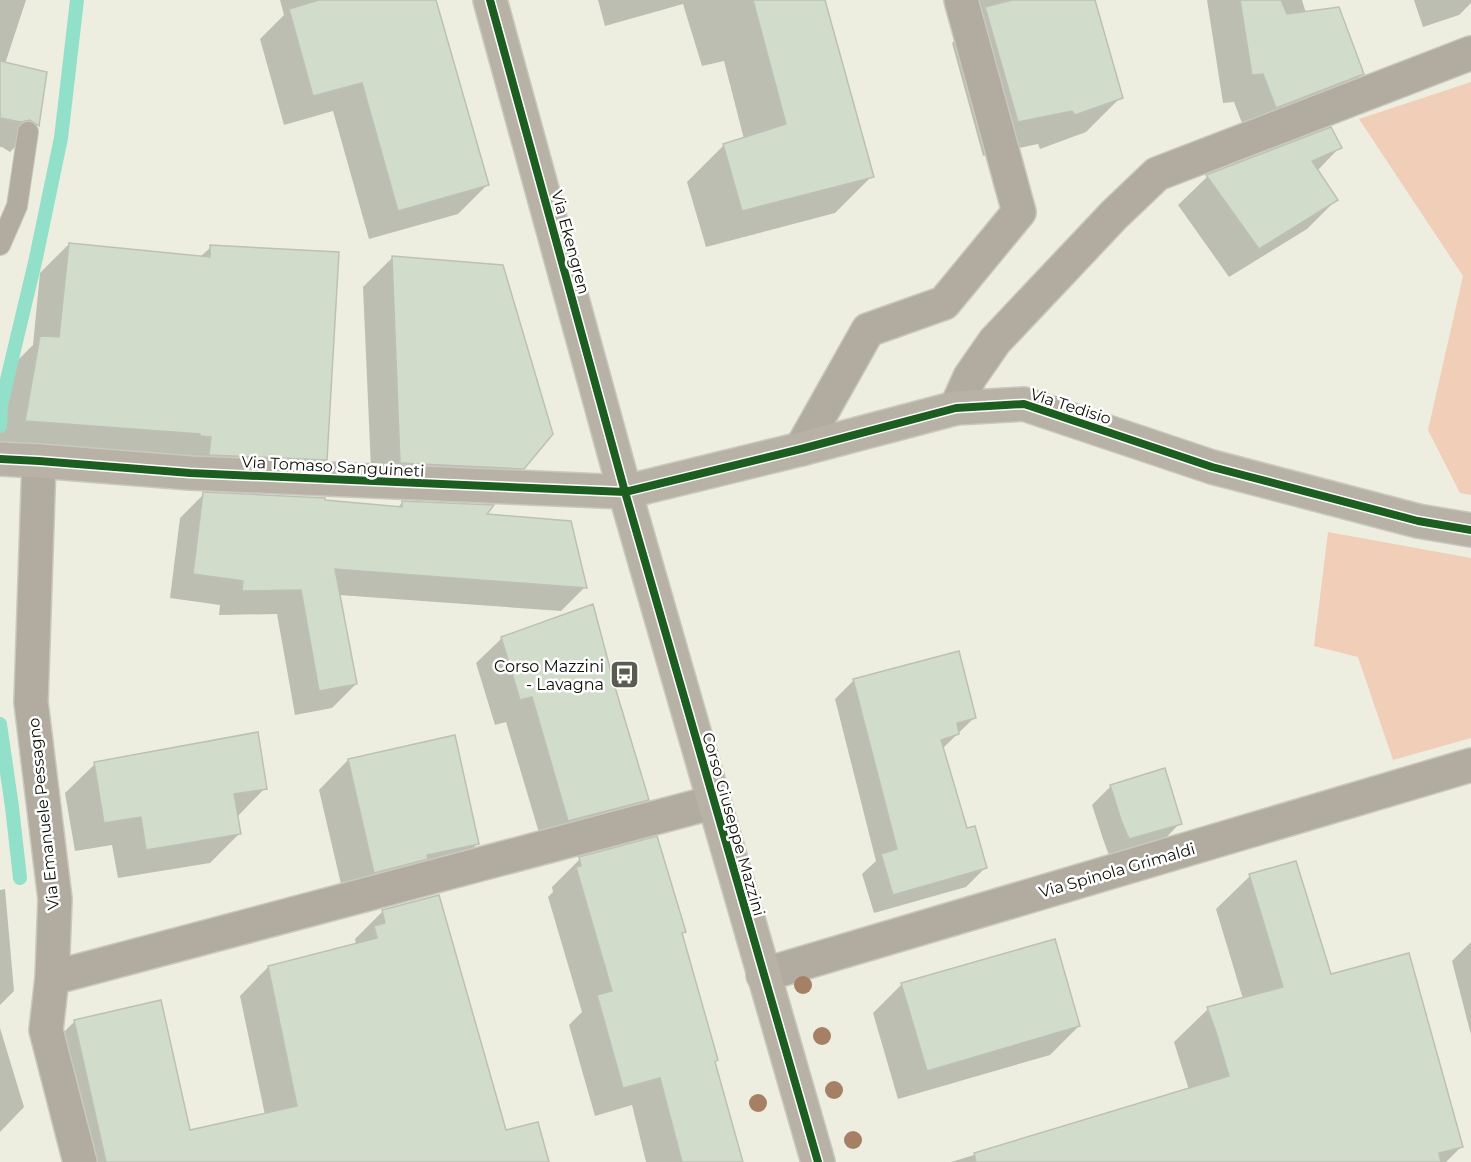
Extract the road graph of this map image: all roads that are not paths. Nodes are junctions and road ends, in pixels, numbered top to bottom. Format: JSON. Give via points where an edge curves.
{"nodes":[{"id":1,"x":490,"y":0,"type":"edge"},
{"id":2,"x":961,"y":0,"type":"edge"},
{"id":3,"x":1471,"y":53,"type":"edge"},
{"id":4,"x":28,"y":132,"type":"dead end"},
{"id":5,"x":0,"y":245,"type":"edge"},
{"id":6,"x":956,"y":408,"type":"junction"},
{"id":7,"x":801,"y":449,"type":"junction"},
{"id":8,"x":19,"y":460,"type":"edge"},
{"id":9,"x":625,"y":492,"type":"junction"},
{"id":10,"x":1471,"y":530,"type":"edge"},
{"id":11,"x":1471,"y":765,"type":"edge"},
{"id":12,"x":714,"y":802,"type":"junction"},
{"id":13,"x":763,"y":975,"type":"junction"},
{"id":14,"x":51,"y":978,"type":"junction"},
{"id":15,"x":80,"y":1162,"type":"edge"},
{"id":16,"x":818,"y":1162,"type":"edge"}],
"edges":[{"from":1,"to":9,"type":"street","name":"Via Ekengren"},
{"from":2,"to":7,"type":"street","via":[[1019,212],[944,303],[868,330]]},
{"from":3,"to":6,"type":"street","via":[[1157,174],[995,341],[970,377]]},
{"from":4,"to":5,"type":"lane","via":[[17,206]]},
{"from":6,"to":7,"type":"street","name":"Via Tedisio"},
{"from":6,"to":10,"type":"street","name":"Via Tedisio","via":[[1024,404],[1212,467],[1418,521]]},
{"from":7,"to":9,"type":"street","name":"Via Tedisio"},
{"from":8,"to":9,"type":"street","name":"Via Tomaso Sanguineti","via":[[190,473]]},
{"from":8,"to":14,"type":"street","name":"Via Emanuele Pessagno","via":[[31,702],[55,899]]},
{"from":9,"to":12,"type":"street","name":"Corso Giuseppe Mazzini"},
{"from":11,"to":13,"type":"street","name":"Via Spinola Grimaldi"},
{"from":12,"to":13,"type":"street","name":"Corso Giuseppe Mazzini"},
{"from":12,"to":14,"type":"street"},
{"from":13,"to":16,"type":"street","name":"Corso Giuseppe Mazzini"},
{"from":14,"to":15,"type":"street","name":"Via Emanuele Pessagno","via":[[46,1030]]}]}
